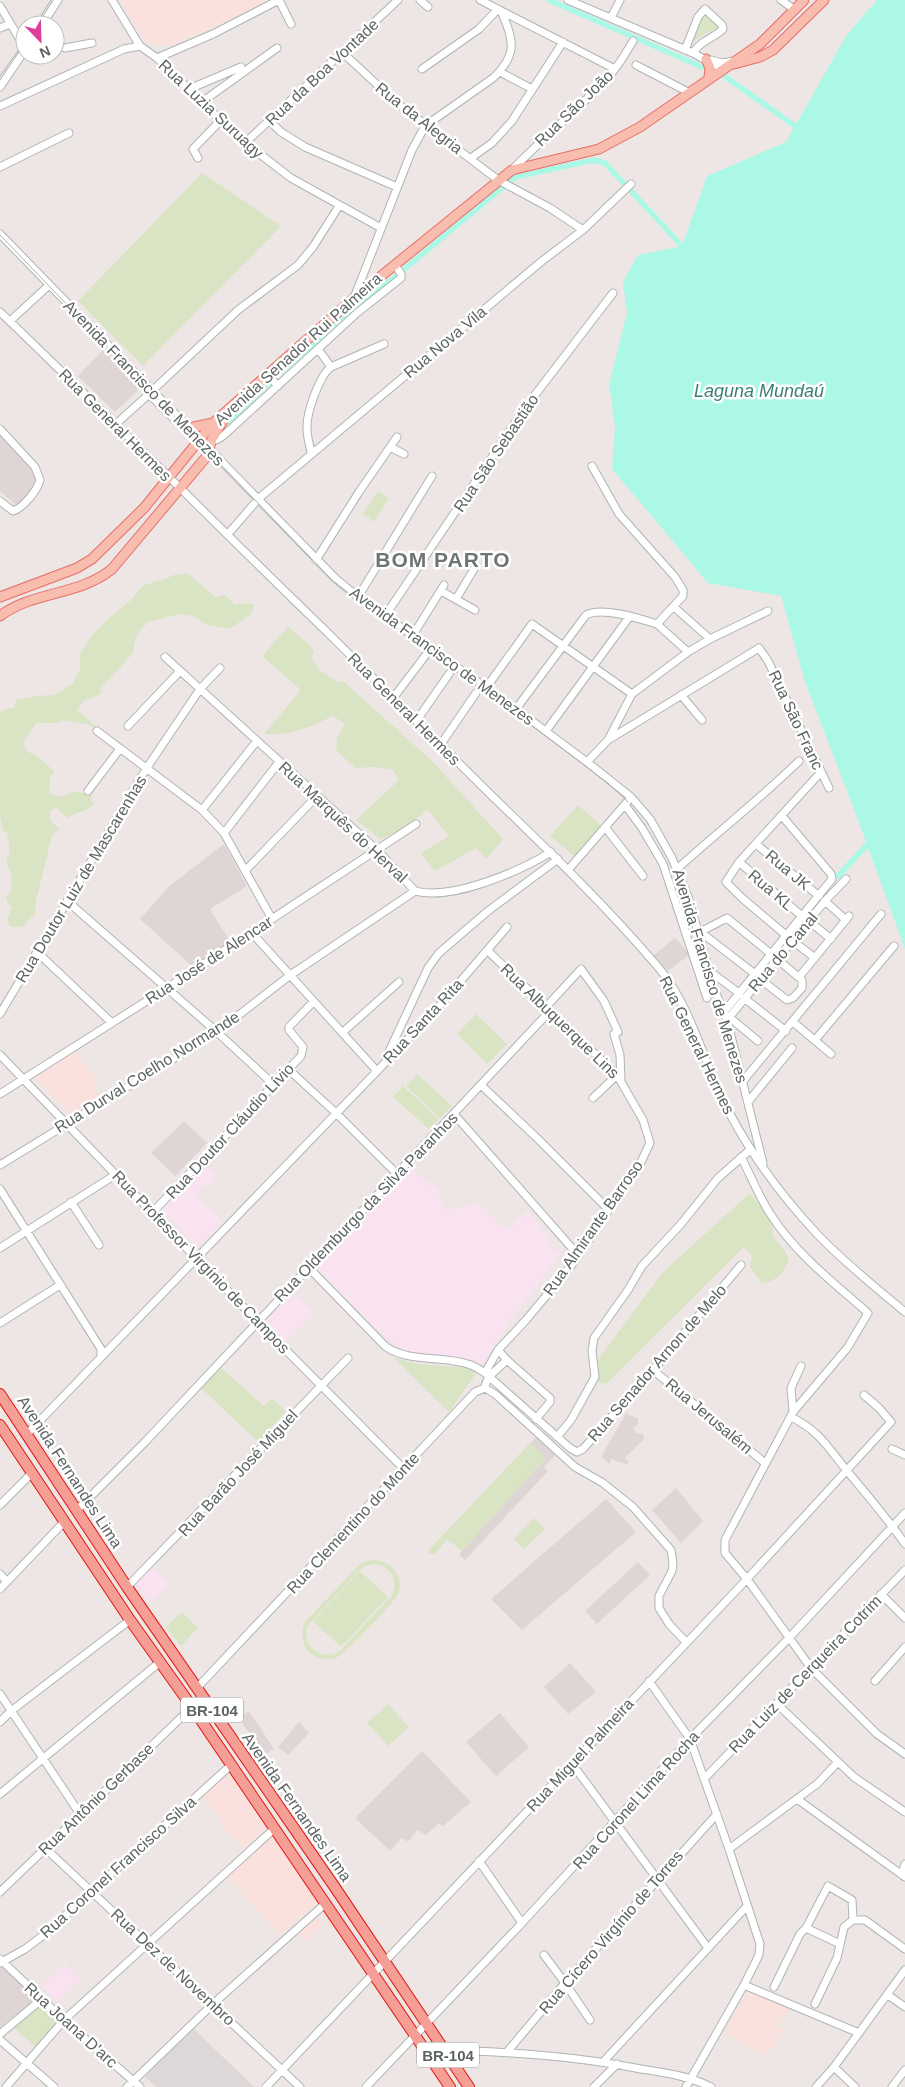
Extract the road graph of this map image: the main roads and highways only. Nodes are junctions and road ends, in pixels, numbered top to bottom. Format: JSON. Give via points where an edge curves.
{"nodes":[{"id":1,"x":804,"y":0,"type":"edge"},
{"id":2,"x":824,"y":0,"type":"edge"},
{"id":3,"x":704,"y":58,"type":"road end"},
{"id":4,"x":728,"y":66,"type":"junction"},
{"id":5,"x":709,"y":77,"type":"junction"},
{"id":6,"x":233,"y":405,"type":"junction"},
{"id":7,"x":213,"y":423,"type":"junction"},
{"id":8,"x":189,"y":428,"type":"road end"},
{"id":9,"x":185,"y":459,"type":"junction"},
{"id":10,"x":197,"y":468,"type":"junction"},
{"id":11,"x":144,"y":508,"type":"junction"},
{"id":12,"x":154,"y":519,"type":"junction"},
{"id":13,"x":127,"y":527,"type":"junction"},
{"id":14,"x":138,"y":539,"type":"junction"},
{"id":15,"x":0,"y":597,"type":"edge"},
{"id":16,"x":0,"y":616,"type":"edge"},
{"id":17,"x":0,"y":1394,"type":"edge"},
{"id":18,"x":0,"y":1425,"type":"edge"},
{"id":19,"x":450,"y":2087,"type":"edge"},
{"id":20,"x":469,"y":2087,"type":"edge"}],
"edges":[{"from":1,"to":4,"type":"main road","via":[[760,44]]},
{"from":2,"to":4,"type":"main road","via":[[773,50]]},
{"from":3,"to":5,"type":"main road","via":[[710,68]]},
{"from":4,"to":5,"type":"main road"},
{"from":5,"to":6,"type":"main road","via":[[640,127],[598,149],[512,170],[502,183],[427,239],[399,271],[354,298],[273,380]]},
{"from":6,"to":7,"type":"main road"},
{"from":6,"to":10,"type":"main road"},
{"from":7,"to":8,"type":"main road"},
{"from":7,"to":9,"type":"main road"},
{"from":9,"to":10,"type":"main road","via":[[194,462]]},
{"from":9,"to":11,"type":"main road"},
{"from":10,"to":12,"type":"main road"},
{"from":11,"to":12,"type":"main road"},
{"from":11,"to":13,"type":"main road"},
{"from":12,"to":14,"type":"main road"},
{"from":13,"to":14,"type":"main road","via":[[135,532]]},
{"from":13,"to":15,"type":"main road","via":[[85,564]]},
{"from":14,"to":16,"type":"main road","via":[[104,575],[81,587],[11,609]]},
{"from":17,"to":20,"type":"highway","name":"Avenida Fernandes Lima","number":"BR-104","via":[[127,1587]]},
{"from":18,"to":19,"type":"highway","name":"Avenida Fernandes Lima","number":"BR-104"}]}
